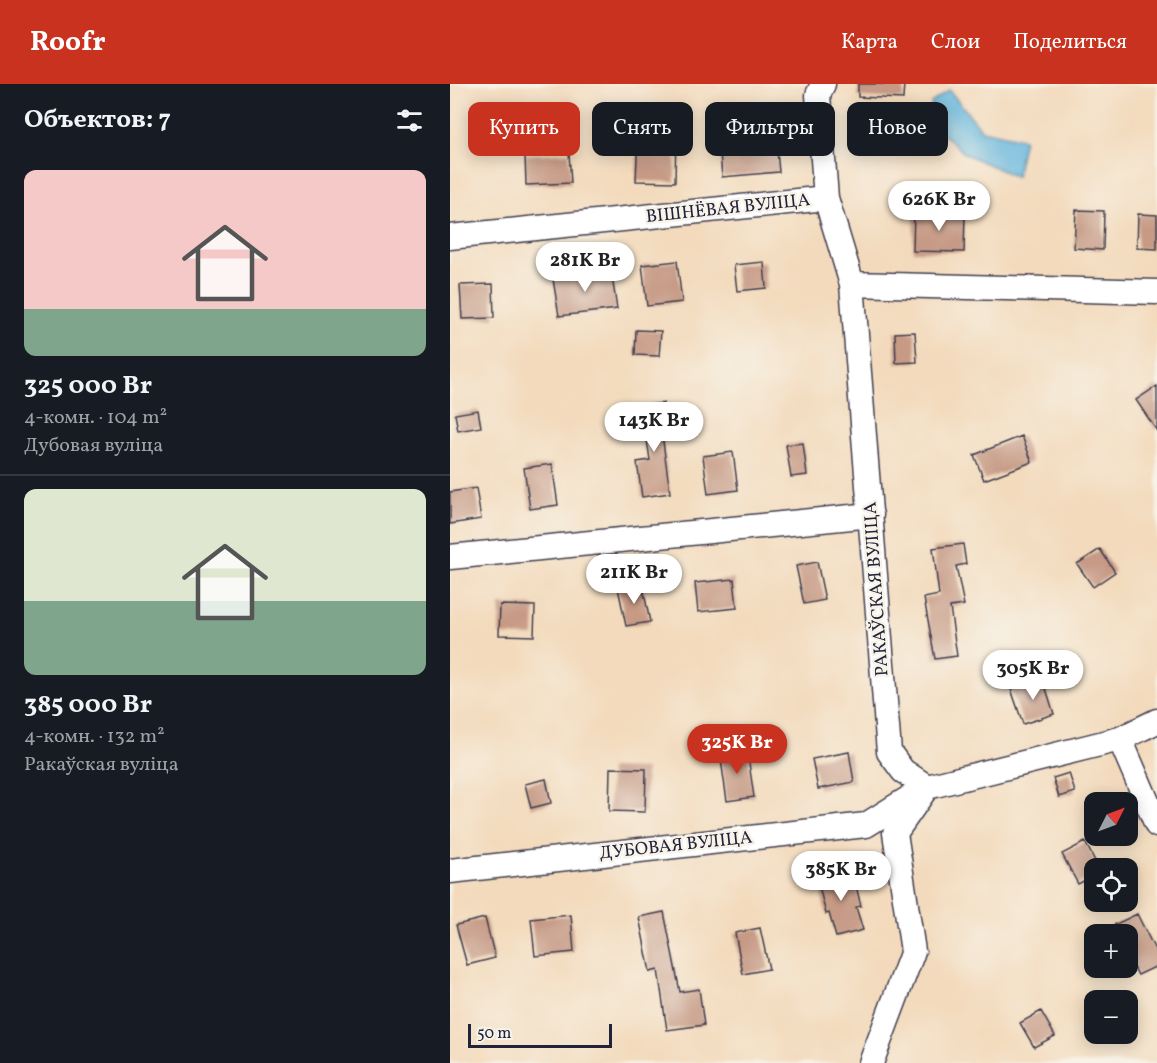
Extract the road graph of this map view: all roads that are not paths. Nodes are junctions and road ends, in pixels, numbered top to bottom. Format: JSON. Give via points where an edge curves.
{"nodes":[{"id":1,"x":823,"y":84,"type":"edge"},
{"id":2,"x":826,"y":198,"type":"junction"},
{"id":3,"x":450,"y":237,"type":"edge"},
{"id":4,"x":852,"y":284,"type":"junction"},
{"id":5,"x":1157,"y":292,"type":"edge"},
{"id":6,"x":871,"y":515,"type":"junction"},
{"id":7,"x":450,"y":557,"type":"edge"},
{"id":8,"x":1157,"y":721,"type":"edge"},
{"id":9,"x":1120,"y":739,"type":"junction"},
{"id":10,"x":927,"y":787,"type":"junction"},
{"id":11,"x":1157,"y":825,"type":"edge"},
{"id":12,"x":450,"y":871,"type":"edge"},
{"id":13,"x":871,"y":1063,"type":"edge"}],
"edges":[{"from":1,"to":2,"type":"street","name":"РАКАЎСКАЯ ВУЛІЦА","via":[[818,95]]},
{"from":2,"to":3,"type":"street","name":"ВІШНЁВАЯ ВУЛІЦА"},
{"from":2,"to":4,"type":"street","name":"РАКАЎСКАЯ ВУЛІЦА"},
{"from":4,"to":5,"type":"street"},
{"from":4,"to":6,"type":"street","name":"РАКАЎСКАЯ ВУЛІЦА"},
{"from":6,"to":7,"type":"street"},
{"from":6,"to":10,"type":"street","name":"РАКАЎСКАЯ ВУЛІЦА","via":[[890,752],[903,771]]},
{"from":8,"to":9,"type":"street","name":"ДУБОВАЯ ВУЛІЦА"},
{"from":9,"to":10,"type":"street","name":"ДУБОВАЯ ВУЛІЦА"},
{"from":9,"to":11,"type":"street"},
{"from":10,"to":12,"type":"street","name":"ДУБОВАЯ ВУЛІЦА","via":[[866,825]]},
{"from":10,"to":13,"type":"street","via":[[895,833],[913,951]]}]}
